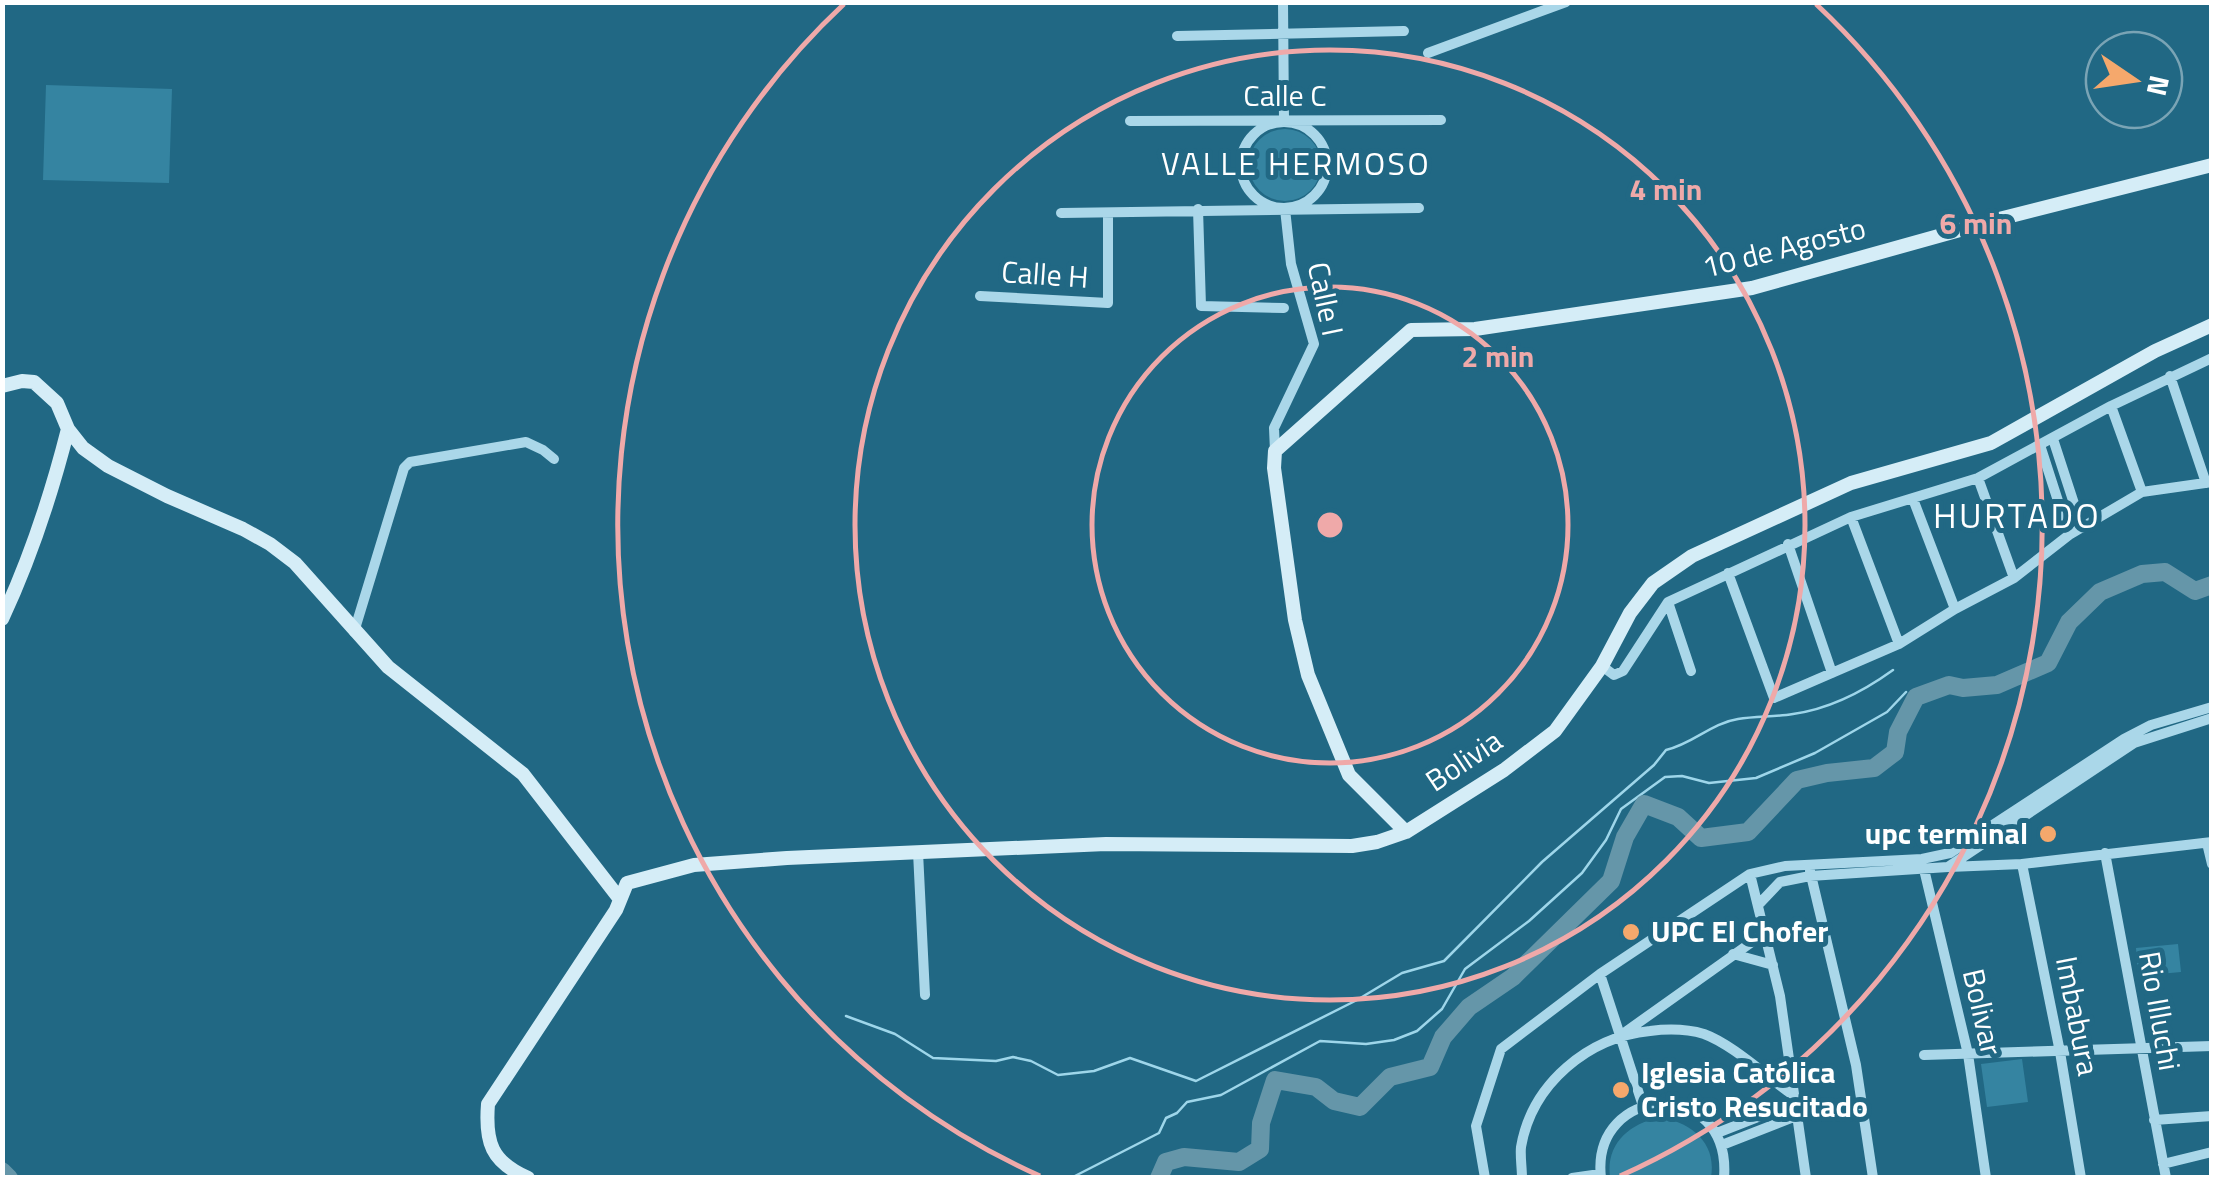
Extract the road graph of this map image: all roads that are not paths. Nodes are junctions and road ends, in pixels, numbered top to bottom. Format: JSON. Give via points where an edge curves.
{"nodes":[{"id":1,"x":1283,"y":2,"type":"edge"},
{"id":2,"x":1566,"y":2,"type":"edge"},
{"id":3,"x":1404,"y":32,"type":"dead end"},
{"id":4,"x":1284,"y":34,"type":"junction"},
{"id":5,"x":1178,"y":36,"type":"dead end"},
{"id":6,"x":1428,"y":53,"type":"dead end"},
{"id":7,"x":1441,"y":120,"type":"dead end"},
{"id":8,"x":1284,"y":121,"type":"junction"},
{"id":9,"x":1130,"y":122,"type":"dead end"},
{"id":10,"x":2212,"y":165,"type":"edge"},
{"id":11,"x":1419,"y":208,"type":"dead end"},
{"id":12,"x":1285,"y":209,"type":"junction"},
{"id":13,"x":1198,"y":210,"type":"junction"},
{"id":14,"x":1108,"y":213,"type":"junction"},
{"id":15,"x":1061,"y":214,"type":"dead end"},
{"id":16,"x":980,"y":296,"type":"dead end"},
{"id":17,"x":1284,"y":308,"type":"dead end"},
{"id":18,"x":2212,"y":325,"type":"edge"},
{"id":19,"x":2212,"y":358,"type":"edge"},
{"id":20,"x":2170,"y":376,"type":"junction"},
{"id":21,"x":2,"y":386,"type":"edge"},
{"id":22,"x":2111,"y":406,"type":"junction"},
{"id":23,"x":68,"y":429,"type":"junction"},
{"id":24,"x":2053,"y":439,"type":"junction"},
{"id":25,"x":2040,"y":446,"type":"junction"},
{"id":26,"x":1275,"y":451,"type":"junction"},
{"id":27,"x":554,"y":459,"type":"dead end"},
{"id":28,"x":1978,"y":478,"type":"junction"},
{"id":29,"x":2209,"y":482,"type":"edge"},
{"id":30,"x":2069,"y":489,"type":"junction"},
{"id":31,"x":2142,"y":492,"type":"junction"},
{"id":32,"x":2056,"y":494,"type":"junction"},
{"id":33,"x":1913,"y":499,"type":"junction"},
{"id":34,"x":1850,"y":517,"type":"junction"},
{"id":35,"x":2082,"y":528,"type":"junction"},
{"id":36,"x":2069,"y":535,"type":"junction"},
{"id":37,"x":1788,"y":544,"type":"junction"},
{"id":38,"x":1728,"y":573,"type":"junction"},
{"id":39,"x":2014,"y":578,"type":"junction"},
{"id":40,"x":1668,"y":602,"type":"junction"},
{"id":41,"x":1954,"y":609,"type":"junction"},
{"id":42,"x":2,"y":619,"type":"edge"},
{"id":43,"x":354,"y":633,"type":"junction"},
{"id":44,"x":1899,"y":644,"type":"junction"},
{"id":45,"x":1602,"y":666,"type":"junction"},
{"id":46,"x":1691,"y":671,"type":"dead end"},
{"id":47,"x":1832,"y":672,"type":"junction"},
{"id":48,"x":2212,"y":706,"type":"edge"},
{"id":49,"x":2212,"y":718,"type":"edge"},
{"id":50,"x":1406,"y":832,"type":"junction"},
{"id":51,"x":2209,"y":843,"type":"edge"},
{"id":52,"x":918,"y":852,"type":"junction"},
{"id":53,"x":2106,"y":853,"type":"junction"},
{"id":54,"x":2022,"y":864,"type":"junction"},
{"id":55,"x":2212,"y":864,"type":"edge"},
{"id":56,"x":1923,"y":865,"type":"junction"},
{"id":57,"x":1948,"y":868,"type":"junction"},
{"id":58,"x":1810,"y":870,"type":"junction"},
{"id":59,"x":1750,"y":874,"type":"junction"},
{"id":60,"x":619,"y":898,"type":"junction"},
{"id":61,"x":1760,"y":904,"type":"junction"},
{"id":62,"x":1766,"y":932,"type":"junction"},
{"id":63,"x":1733,"y":954,"type":"junction"},
{"id":64,"x":1773,"y":965,"type":"junction"},
{"id":65,"x":1600,"y":974,"type":"junction"},
{"id":66,"x":925,"y":995,"type":"dead end"},
{"id":67,"x":1622,"y":1034,"type":"junction"},
{"id":68,"x":2212,"y":1046,"type":"edge"},
{"id":69,"x":2140,"y":1049,"type":"junction"},
{"id":70,"x":2060,"y":1052,"type":"junction"},
{"id":71,"x":1968,"y":1054,"type":"junction"},
{"id":72,"x":1924,"y":1055,"type":"dead end"},
{"id":73,"x":1793,"y":1099,"type":"junction"},
{"id":74,"x":1643,"y":1106,"type":"junction"},
{"id":75,"x":1796,"y":1116,"type":"junction"},
{"id":76,"x":2212,"y":1116,"type":"edge"},
{"id":77,"x":2154,"y":1120,"type":"junction"},
{"id":78,"x":1717,"y":1133,"type":"junction"},
{"id":79,"x":1722,"y":1145,"type":"junction"},
{"id":80,"x":2212,"y":1152,"type":"edge"},
{"id":81,"x":2163,"y":1164,"type":"junction"},
{"id":82,"x":1601,"y":1176,"type":"edge"},
{"id":83,"x":528,"y":1178,"type":"edge"},
{"id":84,"x":1485,"y":1178,"type":"edge"},
{"id":85,"x":1522,"y":1178,"type":"edge"},
{"id":86,"x":1572,"y":1178,"type":"edge"},
{"id":87,"x":1724,"y":1178,"type":"edge"},
{"id":88,"x":1806,"y":1178,"type":"edge"},
{"id":89,"x":1873,"y":1178,"type":"edge"},
{"id":90,"x":1986,"y":1178,"type":"edge"},
{"id":91,"x":2080,"y":1178,"type":"edge"},
{"id":92,"x":2166,"y":1178,"type":"edge"}],
"edges":[{"from":1,"to":4,"type":"street"},
{"from":2,"to":6,"type":"street"},
{"from":3,"to":4,"type":"street"},
{"from":4,"to":5,"type":"street"},
{"from":4,"to":8,"type":"street"},
{"from":7,"to":8,"type":"street","name":"Calle C"},
{"from":8,"to":9,"type":"street","name":"Calle C"},
{"from":8,"to":12,"type":"street","via":[[1316,136],[1327,170],[1317,193]]},
{"from":8,"to":12,"type":"street","via":[[1251,137],[1241,172],[1262,202]]},
{"from":10,"to":26,"type":"street","name":"10 de Agosto","via":[[1752,288],[1475,329],[1420,328],[1404,334]]},
{"from":11,"to":12,"type":"street"},
{"from":12,"to":13,"type":"street"},
{"from":12,"to":26,"type":"street","name":"Calle I","via":[[1291,264],[1314,344],[1274,428]]},
{"from":13,"to":14,"type":"street"},
{"from":13,"to":17,"type":"street","via":[[1201,306]]},
{"from":14,"to":15,"type":"street"},
{"from":14,"to":16,"type":"street","name":"Calle H","via":[[1108,303]]},
{"from":18,"to":45,"type":"street","name":"Bolivia","via":[[1991,443],[1851,483],[1692,556],[1652,584]]},
{"from":19,"to":20,"type":"street"},
{"from":20,"to":22,"type":"street"},
{"from":20,"to":29,"type":"street"},
{"from":21,"to":23,"type":"street","via":[[22,380],[44,388]]},
{"from":22,"to":24,"type":"street"},
{"from":22,"to":31,"type":"street"},
{"from":23,"to":42,"type":"street","via":[[30,559]]},
{"from":23,"to":43,"type":"street","via":[[108,466],[270,544]]},
{"from":24,"to":25,"type":"street"},
{"from":24,"to":30,"type":"street"},
{"from":25,"to":28,"type":"street"},
{"from":25,"to":32,"type":"street"},
{"from":26,"to":50,"type":"street","via":[[1308,674],[1349,775]]},
{"from":27,"to":43,"type":"street","via":[[526,442],[410,462]]},
{"from":28,"to":33,"type":"street"},
{"from":28,"to":39,"type":"street"},
{"from":29,"to":31,"type":"street"},
{"from":30,"to":32,"type":"street"},
{"from":30,"to":35,"type":"street"},
{"from":31,"to":35,"type":"street"},
{"from":32,"to":36,"type":"street"},
{"from":33,"to":34,"type":"street"},
{"from":33,"to":41,"type":"street"},
{"from":34,"to":37,"type":"street"},
{"from":34,"to":44,"type":"street"},
{"from":35,"to":36,"type":"street"},
{"from":36,"to":39,"type":"street"},
{"from":37,"to":38,"type":"street"},
{"from":37,"to":47,"type":"street"},
{"from":38,"to":40,"type":"street"},
{"from":38,"to":47,"type":"street","via":[[1774,698]]},
{"from":39,"to":41,"type":"street"},
{"from":40,"to":45,"type":"street","via":[[1624,671],[1614,674]]},
{"from":40,"to":46,"type":"street"},
{"from":41,"to":44,"type":"street"},
{"from":43,"to":60,"type":"street","via":[[523,774]]},
{"from":44,"to":47,"type":"street"},
{"from":45,"to":50,"type":"street","name":"Bolivia","via":[[1554,731]]},
{"from":48,"to":56,"type":"street","via":[[2124,738]]},
{"from":49,"to":57,"type":"street","via":[[2134,743]]},
{"from":50,"to":52,"type":"street","name":"Bolivia","via":[[1352,846],[1106,844]]},
{"from":51,"to":53,"type":"street"},
{"from":51,"to":55,"type":"street"},
{"from":52,"to":60,"type":"street","name":"Bolivia","via":[[694,865],[627,883]]},
{"from":52,"to":66,"type":"street"},
{"from":53,"to":54,"type":"street"},
{"from":53,"to":69,"type":"street","name":"Rio Illuchi"},
{"from":54,"to":57,"type":"street"},
{"from":54,"to":70,"type":"street","name":"Imbabura"},
{"from":56,"to":57,"type":"street"},
{"from":56,"to":58,"type":"street"},
{"from":56,"to":71,"type":"street","name":"Bolivar"},
{"from":58,"to":59,"type":"street","via":[[1785,866]]},
{"from":58,"to":61,"type":"street","via":[[1780,882]]},
{"from":58,"to":89,"type":"street","via":[[1856,1065]]},
{"from":59,"to":61,"type":"street"},
{"from":59,"to":65,"type":"street"},
{"from":60,"to":83,"type":"street","via":[[488,1104],[493,1151]]},
{"from":61,"to":62,"type":"street"},
{"from":62,"to":63,"type":"street"},
{"from":62,"to":64,"type":"street"},
{"from":63,"to":64,"type":"street"},
{"from":63,"to":67,"type":"street"},
{"from":64,"to":73,"type":"street"},
{"from":65,"to":67,"type":"street"},
{"from":65,"to":84,"type":"street","via":[[1501,1049],[1476,1126]]},
{"from":67,"to":73,"type":"street","via":[[1704,1034]]},
{"from":67,"to":74,"type":"street"},
{"from":67,"to":85,"type":"street","via":[[1578,1056],[1552,1080],[1522,1146]]},
{"from":68,"to":69,"type":"street"},
{"from":69,"to":70,"type":"street"},
{"from":69,"to":77,"type":"street","name":"Rio Illuchi"},
{"from":70,"to":71,"type":"street"},
{"from":70,"to":91,"type":"street","name":"Imbabura"},
{"from":71,"to":72,"type":"street"},
{"from":71,"to":90,"type":"street","name":"Bolivar"},
{"from":73,"to":75,"type":"street"},
{"from":73,"to":78,"type":"street"},
{"from":74,"to":78,"type":"street","via":[[1689,1108]]},
{"from":74,"to":82,"type":"street","via":[[1610,1132]]},
{"from":75,"to":79,"type":"street"},
{"from":75,"to":88,"type":"street"},
{"from":76,"to":77,"type":"street"},
{"from":77,"to":81,"type":"street","name":"Rio Illuchi"},
{"from":78,"to":79,"type":"street"},
{"from":79,"to":87,"type":"street"},
{"from":80,"to":81,"type":"street"},
{"from":81,"to":92,"type":"street","name":"Rio Illuchi"},
{"from":82,"to":86,"type":"street"}]}
